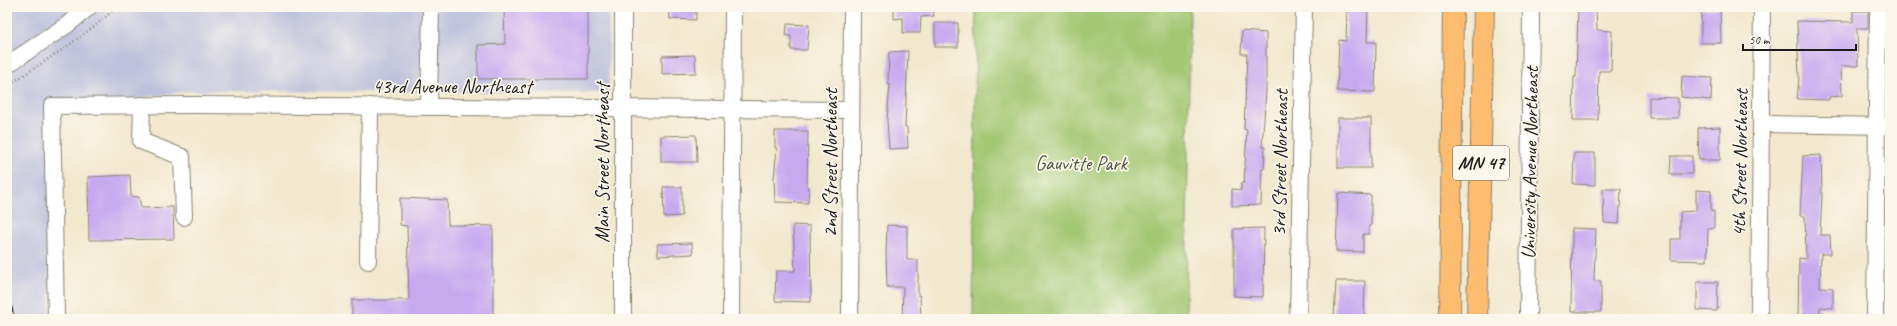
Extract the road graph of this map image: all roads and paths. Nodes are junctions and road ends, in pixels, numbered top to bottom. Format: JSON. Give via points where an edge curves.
{"nodes":[{"id":1,"x":89,"y":7,"type":"edge"},
{"id":2,"x":117,"y":7,"type":"edge"},
{"id":3,"x":431,"y":7,"type":"edge"},
{"id":4,"x":623,"y":7,"type":"edge"},
{"id":5,"x":733,"y":7,"type":"edge"},
{"id":6,"x":852,"y":7,"type":"edge"},
{"id":7,"x":1304,"y":7,"type":"edge"},
{"id":8,"x":1453,"y":7,"type":"edge"},
{"id":9,"x":1484,"y":7,"type":"edge"},
{"id":10,"x":1531,"y":7,"type":"edge"},
{"id":11,"x":1762,"y":7,"type":"edge"},
{"id":12,"x":1878,"y":7,"type":"edge"},
{"id":13,"x":7,"y":65,"type":"edge"},
{"id":14,"x":7,"y":86,"type":"edge"},
{"id":15,"x":142,"y":105,"type":"junction"},
{"id":16,"x":370,"y":106,"type":"junction"},
{"id":17,"x":430,"y":107,"type":"junction"},
{"id":18,"x":623,"y":108,"type":"junction"},
{"id":19,"x":732,"y":109,"type":"junction"},
{"id":20,"x":851,"y":110,"type":"junction"},
{"id":21,"x":1761,"y":124,"type":"junction"},
{"id":22,"x":1883,"y":126,"type":"edge"},
{"id":23,"x":184,"y":217,"type":"dead end"},
{"id":24,"x":368,"y":261,"type":"dead end"},
{"id":25,"x":56,"y":319,"type":"edge"},
{"id":26,"x":623,"y":319,"type":"edge"},
{"id":27,"x":731,"y":319,"type":"edge"},
{"id":28,"x":850,"y":319,"type":"edge"},
{"id":29,"x":1298,"y":319,"type":"edge"},
{"id":30,"x":1450,"y":319,"type":"edge"},
{"id":31,"x":1477,"y":319,"type":"edge"},
{"id":32,"x":1528,"y":319,"type":"edge"},
{"id":33,"x":1759,"y":319,"type":"edge"},
{"id":34,"x":1875,"y":319,"type":"edge"}],
"edges":[{"from":1,"to":13,"type":"street"},
{"from":2,"to":14,"type":"path","via":[[66,48]]},
{"from":3,"to":17,"type":"street"},
{"from":4,"to":18,"type":"street","name":"Main Street Northeast"},
{"from":5,"to":19,"type":"street"},
{"from":6,"to":20,"type":"street","name":"2nd Street Northeast"},
{"from":7,"to":29,"type":"street","name":"3rd Street Northeast"},
{"from":8,"to":30,"type":"main road","number":"MN 47"},
{"from":9,"to":31,"type":"main road","number":"MN 47"},
{"from":10,"to":32,"type":"street","name":"University Avenue Northeast"},
{"from":11,"to":21,"type":"street","name":"4th Street Northeast"},
{"from":12,"to":22,"type":"street"},
{"from":15,"to":16,"type":"street","name":"43rd Avenue Northeast"},
{"from":15,"to":23,"type":"street","via":[[141,141],[182,158]]},
{"from":15,"to":25,"type":"street","name":"43rd Avenue Northeast","via":[[52,106]]},
{"from":16,"to":17,"type":"street","name":"43rd Avenue Northeast"},
{"from":16,"to":24,"type":"street"},
{"from":17,"to":18,"type":"street","name":"43rd Avenue Northeast"},
{"from":18,"to":19,"type":"street","name":"43rd Avenue Northeast"},
{"from":18,"to":26,"type":"street","name":"Main Street Northeast"},
{"from":19,"to":20,"type":"street","name":"43rd Avenue Northeast"},
{"from":19,"to":27,"type":"street"},
{"from":20,"to":28,"type":"street","name":"2nd Street Northeast"},
{"from":21,"to":22,"type":"street"},
{"from":21,"to":33,"type":"street","name":"4th Street Northeast"},
{"from":22,"to":34,"type":"street"}]}
